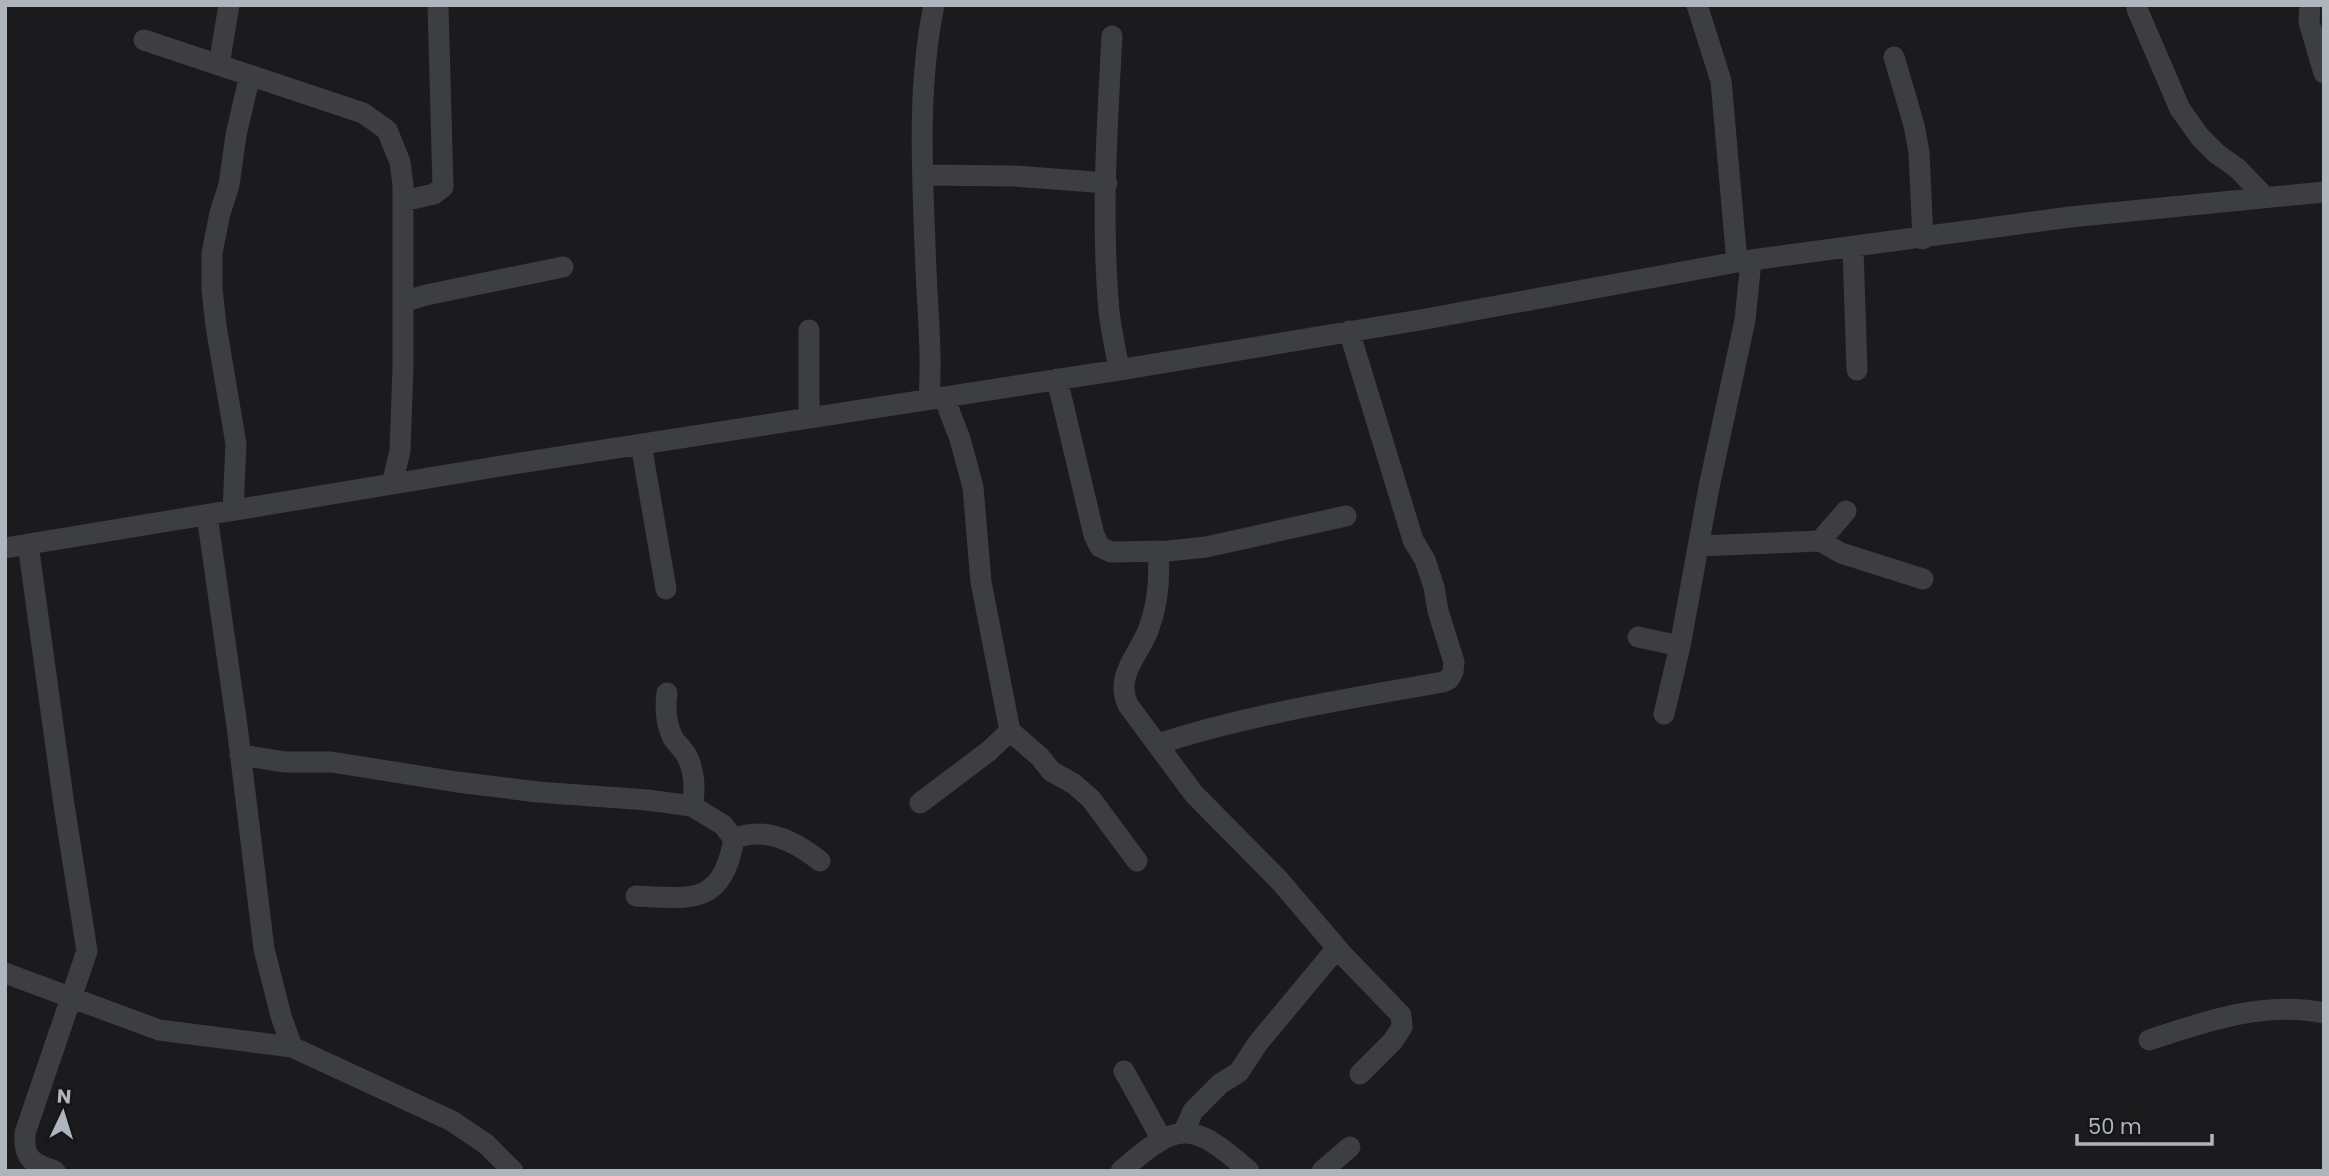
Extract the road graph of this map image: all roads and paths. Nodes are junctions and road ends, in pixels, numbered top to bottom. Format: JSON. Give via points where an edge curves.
{"nodes":[{"id":1,"x":229,"y":5,"type":"edge"},
{"id":2,"x":438,"y":5,"type":"edge"},
{"id":3,"x":933,"y":5,"type":"edge"},
{"id":4,"x":1697,"y":5,"type":"edge"},
{"id":5,"x":2309,"y":5,"type":"edge"},
{"id":6,"x":2137,"y":9,"type":"dead end"},
{"id":7,"x":1112,"y":36,"type":"dead end"},
{"id":8,"x":144,"y":40,"type":"dead end"},
{"id":9,"x":1894,"y":57,"type":"dead end"},
{"id":10,"x":219,"y":65,"type":"junction"},
{"id":11,"x":2324,"y":73,"type":"edge"},
{"id":12,"x":250,"y":75,"type":"junction"},
{"id":13,"x":923,"y":175,"type":"junction"},
{"id":14,"x":1107,"y":183,"type":"junction"},
{"id":15,"x":2324,"y":192,"type":"edge"},
{"id":16,"x":2265,"y":197,"type":"junction"},
{"id":17,"x":403,"y":201,"type":"junction"},
{"id":18,"x":1923,"y":239,"type":"junction"},
{"id":19,"x":1853,"y":248,"type":"junction"},
{"id":20,"x":1744,"y":262,"type":"junction"},
{"id":21,"x":563,"y":267,"type":"dead end"},
{"id":22,"x":403,"y":302,"type":"junction"},
{"id":23,"x":809,"y":330,"type":"dead end"},
{"id":24,"x":1349,"y":331,"type":"junction"},
{"id":25,"x":1119,"y":370,"type":"junction"},
{"id":26,"x":1857,"y":370,"type":"dead end"},
{"id":27,"x":1057,"y":379,"type":"junction"},
{"id":28,"x":937,"y":398,"type":"junction"},
{"id":29,"x":809,"y":418,"type":"junction"},
{"id":30,"x":641,"y":444,"type":"junction"},
{"id":31,"x":400,"y":451,"type":"junction"},
{"id":32,"x":420,"y":479,"type":"junction"},
{"id":33,"x":392,"y":484,"type":"junction"},
{"id":34,"x":233,"y":510,"type":"junction"},
{"id":35,"x":1846,"y":511,"type":"dead end"},
{"id":36,"x":207,"y":515,"type":"junction"},
{"id":37,"x":1346,"y":516,"type":"dead end"},
{"id":38,"x":1819,"y":541,"type":"junction"},
{"id":39,"x":28,"y":544,"type":"junction"},
{"id":40,"x":1698,"y":546,"type":"junction"},
{"id":41,"x":5,"y":548,"type":"edge"},
{"id":42,"x":1158,"y":551,"type":"junction"},
{"id":43,"x":1923,"y":579,"type":"dead end"},
{"id":44,"x":666,"y":589,"type":"dead end"},
{"id":45,"x":1638,"y":637,"type":"dead end"},
{"id":46,"x":1680,"y":646,"type":"junction"},
{"id":47,"x":667,"y":693,"type":"dead end"},
{"id":48,"x":1664,"y":714,"type":"dead end"},
{"id":49,"x":1010,"y":732,"type":"junction"},
{"id":50,"x":1158,"y":744,"type":"junction"},
{"id":51,"x":240,"y":755,"type":"junction"},
{"id":52,"x":920,"y":803,"type":"dead end"},
{"id":53,"x":692,"y":806,"type":"junction"},
{"id":54,"x":734,"y":839,"type":"junction"},
{"id":55,"x":1137,"y":860,"type":"dead end"},
{"id":56,"x":820,"y":861,"type":"dead end"},
{"id":57,"x":636,"y":896,"type":"dead end"},
{"id":58,"x":1337,"y":948,"type":"junction"},
{"id":59,"x":5,"y":973,"type":"edge"},
{"id":60,"x":73,"y":999,"type":"junction"},
{"id":61,"x":2324,"y":1013,"type":"edge"},
{"id":62,"x":2149,"y":1040,"type":"dead end"},
{"id":63,"x":292,"y":1047,"type":"junction"},
{"id":64,"x":1125,"y":1071,"type":"dead end"},
{"id":65,"x":1360,"y":1074,"type":"dead end"},
{"id":66,"x":1184,"y":1131,"type":"junction"},
{"id":67,"x":1161,"y":1138,"type":"junction"},
{"id":68,"x":1350,"y":1147,"type":"dead end"},
{"id":69,"x":55,"y":1171,"type":"edge"},
{"id":70,"x":513,"y":1171,"type":"edge"},
{"id":71,"x":1121,"y":1171,"type":"edge"},
{"id":72,"x":1249,"y":1171,"type":"edge"},
{"id":73,"x":1322,"y":1171,"type":"edge"}],
"edges":[{"from":1,"to":10,"type":"street"},
{"from":2,"to":17,"type":"street","via":[[443,187],[435,194]]},
{"from":3,"to":13,"type":"street","via":[[922,92]]},
{"from":4,"to":20,"type":"street","via":[[1721,81]]},
{"from":5,"to":11,"type":"street","via":[[2309,22]]},
{"from":6,"to":16,"type":"street","via":[[2180,109],[2200,137]]},
{"from":7,"to":14,"type":"street"},
{"from":8,"to":10,"type":"street"},
{"from":9,"to":18,"type":"street","via":[[1919,152]]},
{"from":10,"to":12,"type":"street"},
{"from":12,"to":17,"type":"street","via":[[363,113],[387,130],[400,162]]},
{"from":12,"to":34,"type":"street","via":[[212,253],[216,326],[236,444]]},
{"from":13,"to":14,"type":"street"},
{"from":13,"to":28,"type":"street","via":[[931,364]]},
{"from":14,"to":25,"type":"street","via":[[1109,313]]},
{"from":15,"to":16,"type":"street"},
{"from":16,"to":18,"type":"street"},
{"from":17,"to":22,"type":"street"},
{"from":18,"to":19,"type":"street"},
{"from":19,"to":20,"type":"street"},
{"from":19,"to":26,"type":"street"},
{"from":20,"to":24,"type":"street"},
{"from":20,"to":40,"type":"street","via":[[1745,320]]},
{"from":21,"to":22,"type":"street"},
{"from":22,"to":31,"type":"street"},
{"from":23,"to":29,"type":"street"},
{"from":24,"to":25,"type":"street"},
{"from":24,"to":50,"type":"street","via":[[1413,540],[1434,587],[1453,672],[1443,682],[1214,726]]},
{"from":25,"to":27,"type":"street"},
{"from":27,"to":28,"type":"street"},
{"from":27,"to":42,"type":"street","via":[[1100,547],[1111,552]]},
{"from":28,"to":29,"type":"street"},
{"from":28,"to":49,"type":"street","via":[[960,439],[973,487],[981,582]]},
{"from":29,"to":30,"type":"street"},
{"from":30,"to":32,"type":"street"},
{"from":30,"to":44,"type":"street"},
{"from":31,"to":32,"type":"street"},
{"from":31,"to":33,"type":"street"},
{"from":32,"to":33,"type":"street"},
{"from":33,"to":34,"type":"street"},
{"from":34,"to":36,"type":"street"},
{"from":35,"to":38,"type":"street"},
{"from":36,"to":39,"type":"street"},
{"from":36,"to":51,"type":"street"},
{"from":37,"to":42,"type":"street","via":[[1206,547]]},
{"from":38,"to":40,"type":"street"},
{"from":38,"to":43,"type":"street","via":[[1841,553]]},
{"from":39,"to":41,"type":"street"},
{"from":39,"to":60,"type":"street","via":[[86,933],[87,951]]},
{"from":40,"to":46,"type":"street"},
{"from":42,"to":50,"type":"street","via":[[1158,593],[1123,694]]},
{"from":45,"to":46,"type":"street"},
{"from":46,"to":48,"type":"street"},
{"from":47,"to":53,"type":"street","via":[[668,723],[693,778]]},
{"from":49,"to":52,"type":"street"},
{"from":49,"to":55,"type":"street","via":[[1051,771],[1091,799]]},
{"from":50,"to":58,"type":"street","via":[[1194,794],[1279,880]]},
{"from":51,"to":53,"type":"street"},
{"from":51,"to":63,"type":"street","via":[[264,949]]},
{"from":53,"to":54,"type":"street","via":[[723,825]]},
{"from":54,"to":56,"type":"street","via":[[763,834],[783,838]]},
{"from":54,"to":57,"type":"street","via":[[720,881],[704,894]]},
{"from":58,"to":65,"type":"street","via":[[1401,1015],[1402,1027],[1393,1041]]},
{"from":58,"to":66,"type":"street","via":[[1239,1072],[1194,1111]]},
{"from":59,"to":60,"type":"street"},
{"from":60,"to":63,"type":"street","via":[[159,1030]]},
{"from":60,"to":69,"type":"street","via":[[25,1133],[24,1147],[33,1163]]},
{"from":61,"to":62,"type":"street","via":[[2274,1008],[2207,1021]]},
{"from":63,"to":70,"type":"street","via":[[452,1121],[486,1144]]},
{"from":64,"to":67,"type":"street"},
{"from":66,"to":67,"type":"street"},
{"from":66,"to":72,"type":"street","via":[[1208,1140]]},
{"from":67,"to":71,"type":"street"},
{"from":68,"to":73,"type":"street"}]}
